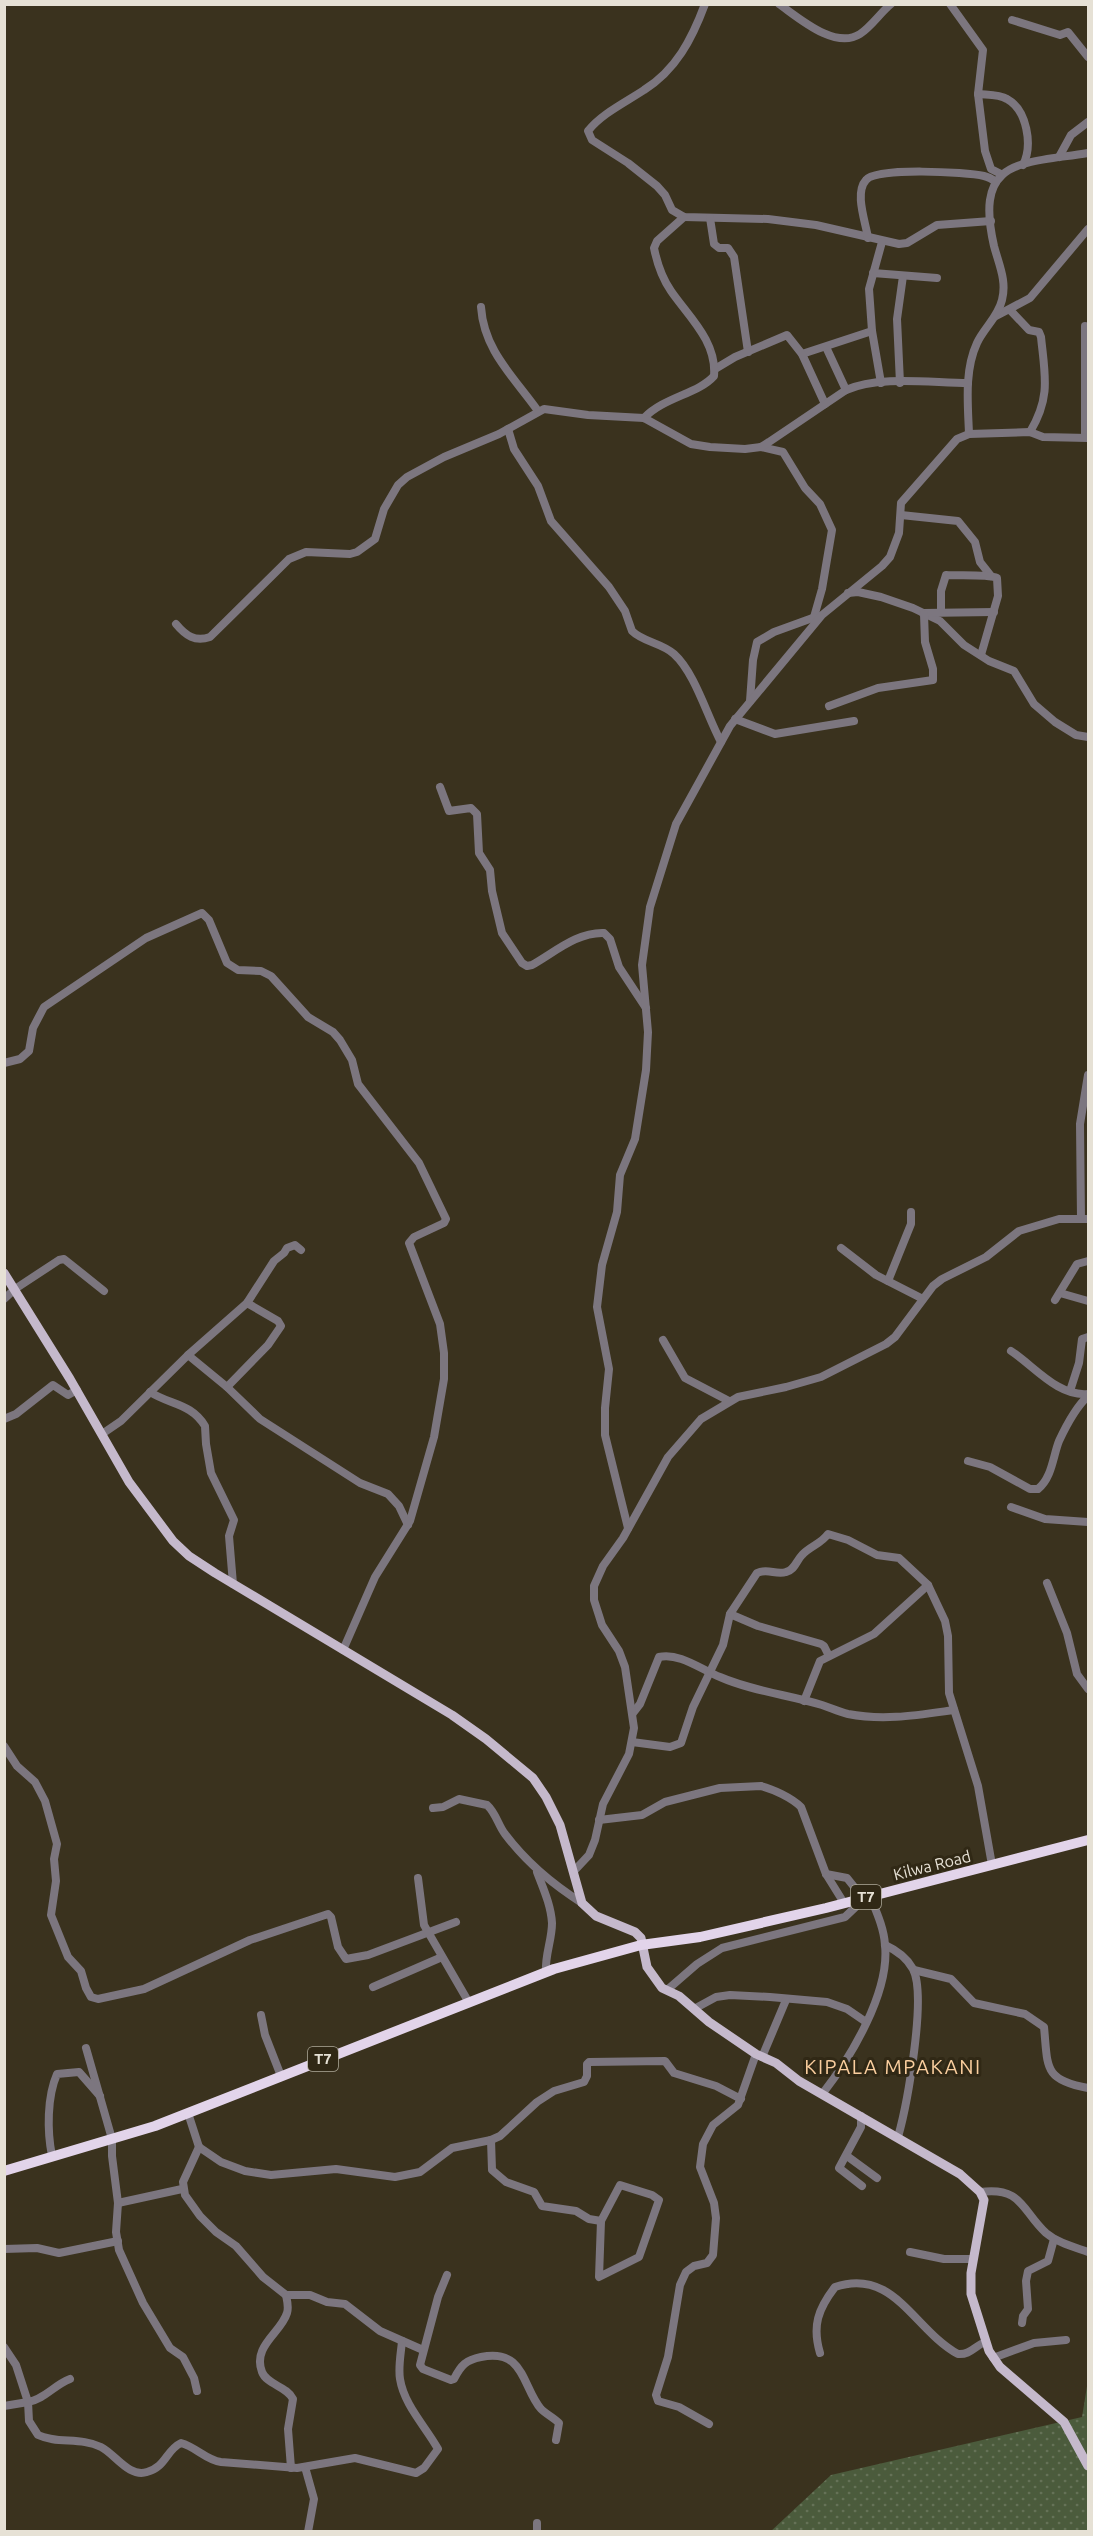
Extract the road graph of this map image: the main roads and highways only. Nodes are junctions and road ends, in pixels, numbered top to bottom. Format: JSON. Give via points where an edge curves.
{"nodes":[{"id":1,"x":4,"y":1272,"type":"edge"},
{"id":2,"x":1089,"y":1840,"type":"edge"},
{"id":3,"x":641,"y":1945,"type":"junction"},
{"id":4,"x":4,"y":2171,"type":"edge"},
{"id":5,"x":1089,"y":2466,"type":"edge"}],
"edges":[{"from":1,"to":3,"type":"main road","via":[[129,1482],[173,1541],[233,1584],[452,1716],[533,1778],[560,1826],[582,1903],[596,1916],[635,1932]]},
{"from":2,"to":3,"type":"highway","name":"Kilwa Road","number":"T7","via":[[700,1937]]},
{"from":3,"to":4,"type":"highway","number":"T7","via":[[546,1971],[188,2113]]},
{"from":3,"to":5,"type":"main road","via":[[652,1976],[709,2022],[799,2081],[960,2174],[980,2192],[983,2212],[973,2259],[971,2294],[986,2342],[993,2358],[1064,2422]]}]}
